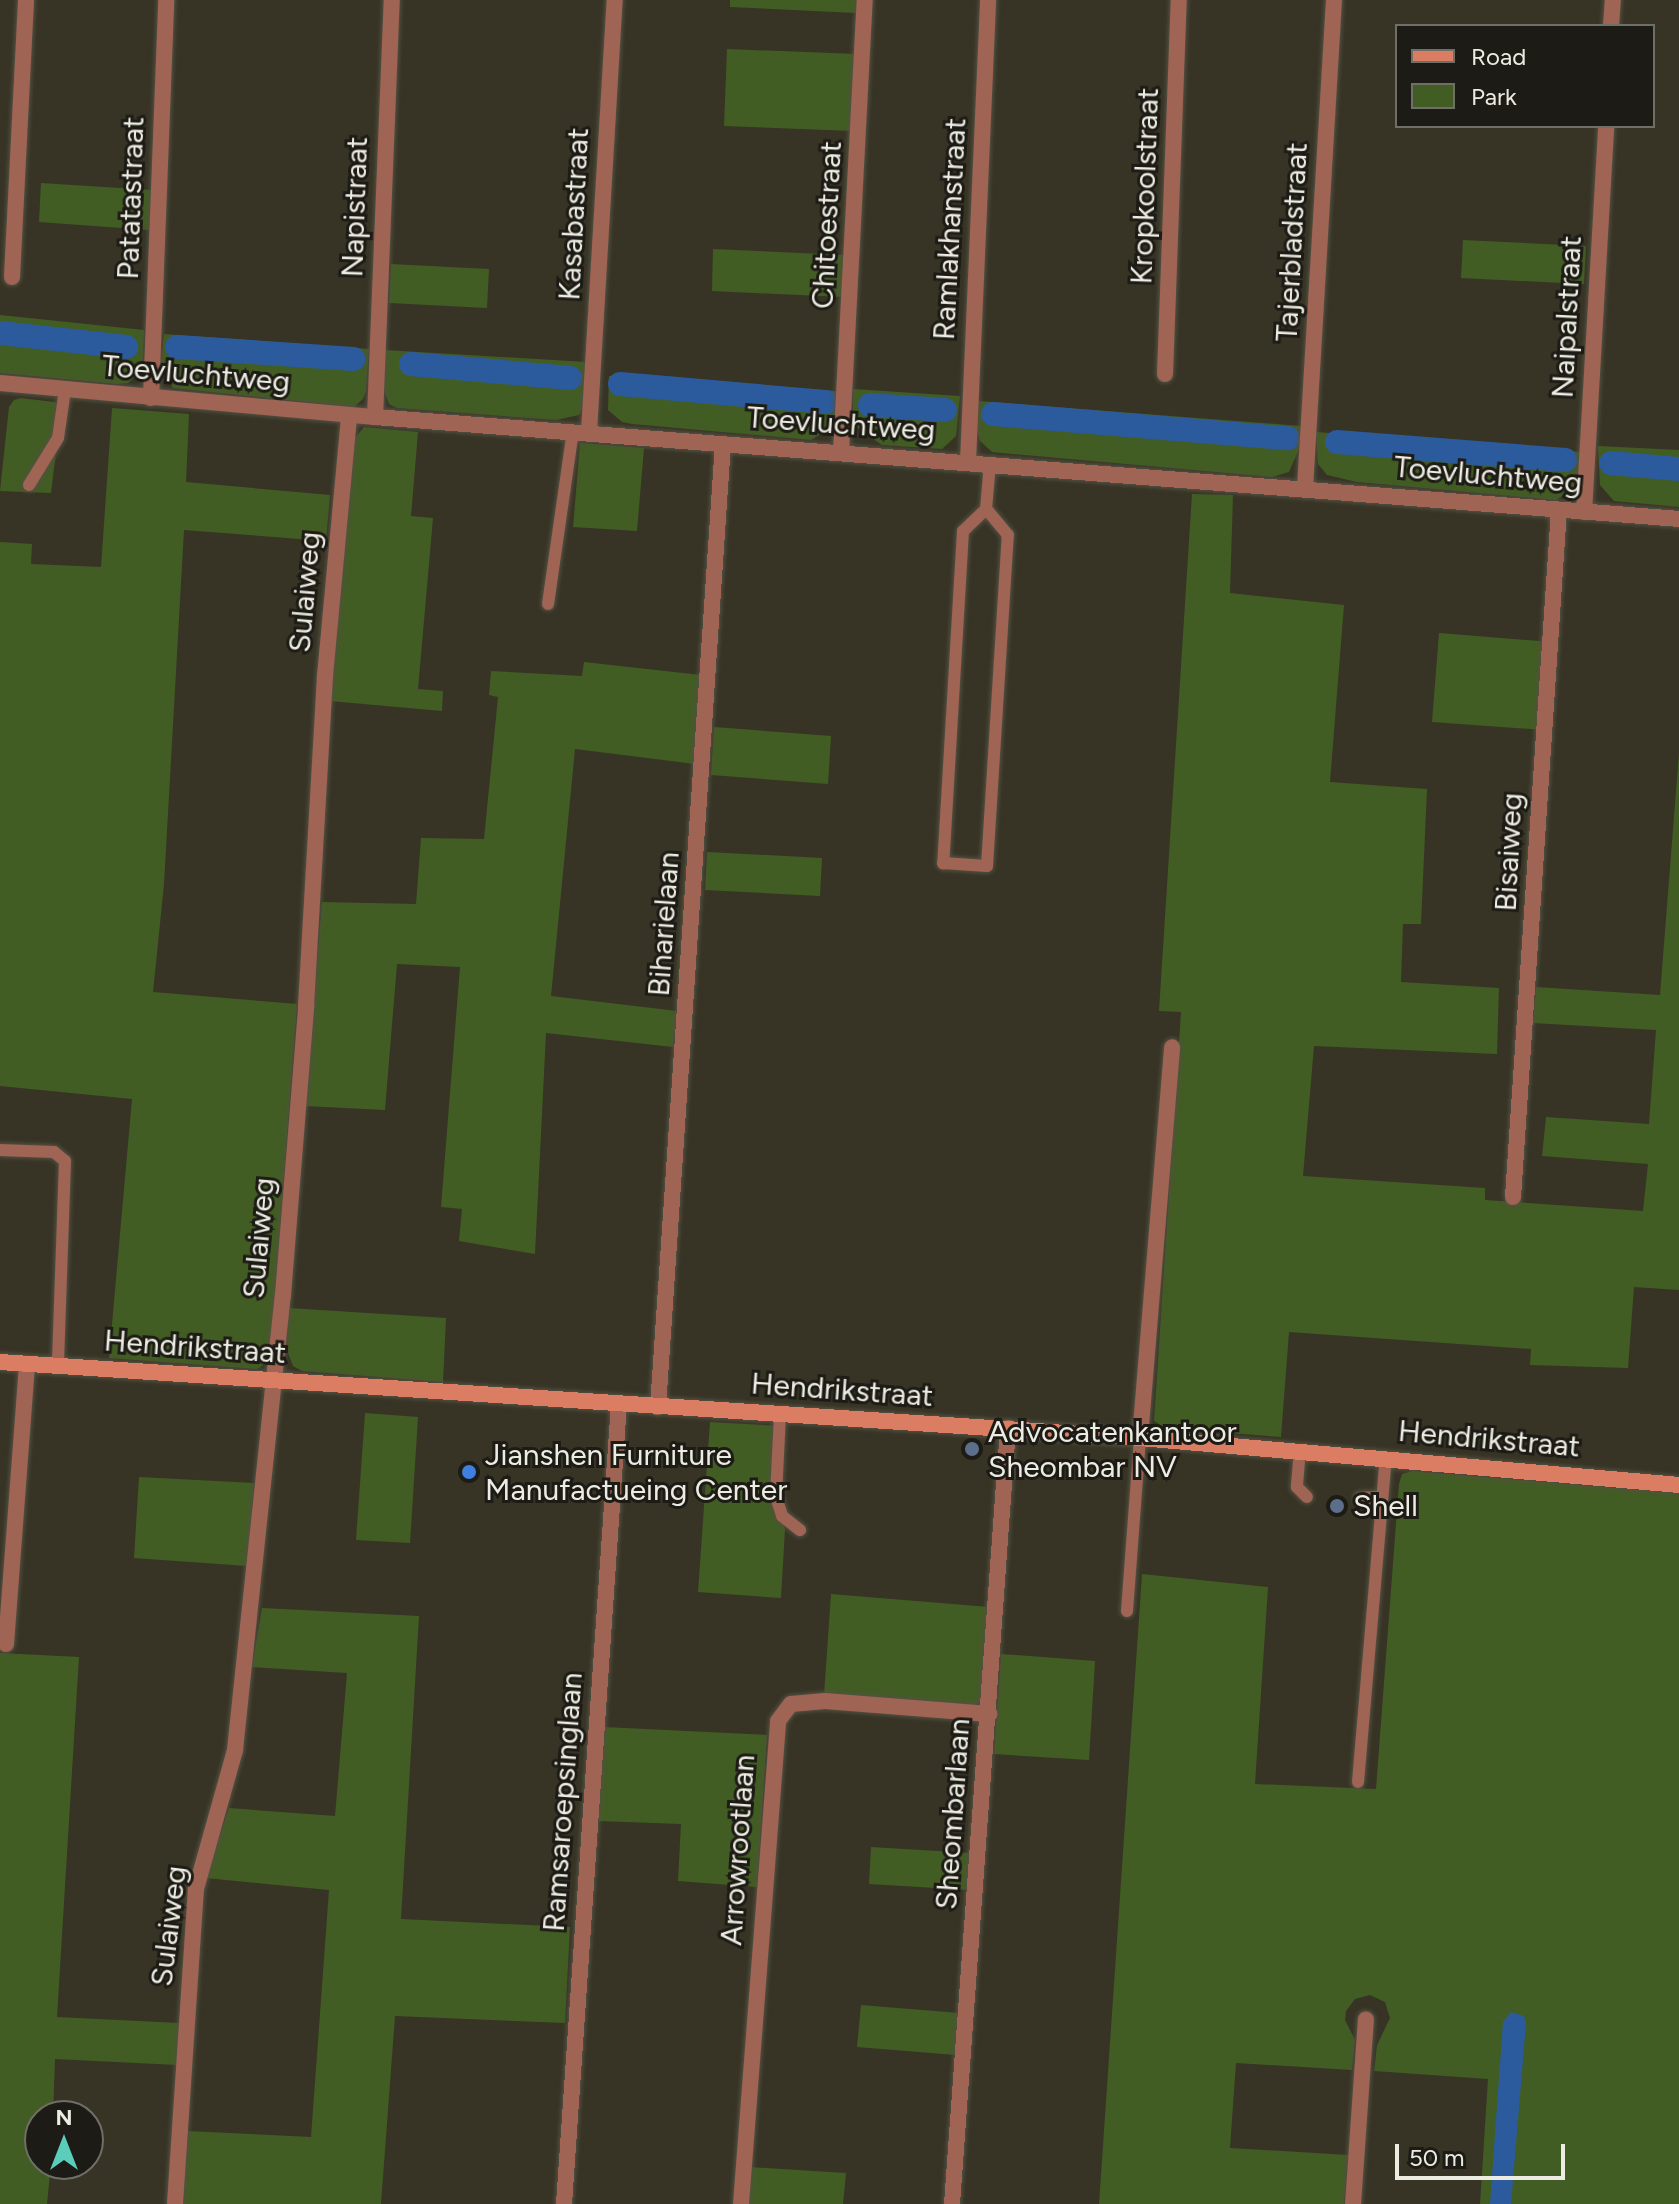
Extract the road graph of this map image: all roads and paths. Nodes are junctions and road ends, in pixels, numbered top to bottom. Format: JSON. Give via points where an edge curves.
{"nodes":[{"id":1,"x":26,"y":0,"type":"edge"},
{"id":2,"x":166,"y":0,"type":"edge"},
{"id":3,"x":392,"y":0,"type":"edge"},
{"id":4,"x":615,"y":0,"type":"edge"},
{"id":5,"x":865,"y":0,"type":"edge"},
{"id":6,"x":988,"y":0,"type":"edge"},
{"id":7,"x":1179,"y":0,"type":"edge"},
{"id":8,"x":1334,"y":0,"type":"edge"},
{"id":9,"x":1613,"y":0,"type":"edge"},
{"id":10,"x":1611,"y":24,"type":"edge"},
{"id":11,"x":1606,"y":128,"type":"edge"},
{"id":12,"x":12,"y":277,"type":"dead end"},
{"id":13,"x":1165,"y":374,"type":"dead end"},
{"id":14,"x":0,"y":383,"type":"edge"},
{"id":15,"x":65,"y":390,"type":"junction"},
{"id":16,"x":151,"y":398,"type":"junction"},
{"id":17,"x":349,"y":415,"type":"junction"},
{"id":18,"x":375,"y":417,"type":"junction"},
{"id":19,"x":581,"y":431,"type":"junction"},
{"id":20,"x":723,"y":444,"type":"junction"},
{"id":21,"x":841,"y":452,"type":"junction"},
{"id":22,"x":968,"y":461,"type":"junction"},
{"id":23,"x":990,"y":463,"type":"junction"},
{"id":24,"x":29,"y":485,"type":"dead end"},
{"id":25,"x":1305,"y":488,"type":"junction"},
{"id":26,"x":986,"y":509,"type":"junction"},
{"id":27,"x":1559,"y":510,"type":"junction"},
{"id":28,"x":1584,"y":512,"type":"junction"},
{"id":29,"x":1679,"y":519,"type":"edge"},
{"id":30,"x":548,"y":604,"type":"dead end"},
{"id":31,"x":1172,"y":1047,"type":"dead end"},
{"id":32,"x":0,"y":1150,"type":"edge"},
{"id":33,"x":1513,"y":1197,"type":"dead end"},
{"id":34,"x":0,"y":1362,"type":"edge"},
{"id":35,"x":27,"y":1364,"type":"junction"},
{"id":36,"x":58,"y":1366,"type":"junction"},
{"id":37,"x":274,"y":1381,"type":"junction"},
{"id":38,"x":619,"y":1404,"type":"junction"},
{"id":39,"x":658,"y":1407,"type":"junction"},
{"id":40,"x":780,"y":1414,"type":"junction"},
{"id":41,"x":1008,"y":1428,"type":"junction"},
{"id":42,"x":1140,"y":1438,"type":"junction"},
{"id":43,"x":1300,"y":1450,"type":"junction"},
{"id":44,"x":1386,"y":1458,"type":"junction"},
{"id":45,"x":1679,"y":1485,"type":"edge"},
{"id":46,"x":1307,"y":1497,"type":"dead end"},
{"id":47,"x":1382,"y":1497,"type":"junction"},
{"id":48,"x":1360,"y":1498,"type":"dead end"},
{"id":49,"x":800,"y":1530,"type":"dead end"},
{"id":50,"x":1127,"y":1611,"type":"dead end"},
{"id":51,"x":6,"y":1644,"type":"dead end"},
{"id":52,"x":989,"y":1714,"type":"junction"},
{"id":53,"x":1358,"y":1782,"type":"dead end"},
{"id":54,"x":1366,"y":2019,"type":"dead end"},
{"id":55,"x":175,"y":2204,"type":"edge"},
{"id":56,"x":564,"y":2204,"type":"edge"},
{"id":57,"x":741,"y":2204,"type":"edge"},
{"id":58,"x":952,"y":2204,"type":"edge"},
{"id":59,"x":1353,"y":2204,"type":"edge"}],
"edges":[{"from":1,"to":12,"type":"street"},
{"from":2,"to":16,"type":"street","name":"Patatastraat"},
{"from":3,"to":18,"type":"street","name":"Napistraat"},
{"from":4,"to":19,"type":"street","name":"Kasabastraat"},
{"from":5,"to":21,"type":"street","name":"Chitoestraat"},
{"from":6,"to":22,"type":"street","name":"Ramlakhanstraat"},
{"from":7,"to":13,"type":"street","name":"Kropkoolstraat"},
{"from":8,"to":25,"type":"street","name":"Tajerbladstraat"},
{"from":9,"to":10,"type":"street"},
{"from":11,"to":28,"type":"street","name":"Naipalstraat"},
{"from":14,"to":15,"type":"street","name":"Toevluchtweg"},
{"from":15,"to":16,"type":"street","name":"Toevluchtweg"},
{"from":15,"to":24,"type":"lane","via":[[58,438]]},
{"from":16,"to":17,"type":"street","name":"Toevluchtweg"},
{"from":17,"to":18,"type":"street","name":"Toevluchtweg"},
{"from":17,"to":37,"type":"street","name":"Sulaiweg"},
{"from":18,"to":19,"type":"street","name":"Toevluchtweg"},
{"from":19,"to":20,"type":"street","name":"Toevluchtweg"},
{"from":19,"to":30,"type":"lane"},
{"from":20,"to":21,"type":"street","name":"Toevluchtweg"},
{"from":20,"to":39,"type":"street","name":"Biharielaan"},
{"from":21,"to":22,"type":"street","name":"Toevluchtweg"},
{"from":22,"to":23,"type":"street","name":"Toevluchtweg"},
{"from":23,"to":25,"type":"street","name":"Toevluchtweg"},
{"from":23,"to":26,"type":"lane"},
{"from":25,"to":27,"type":"street","name":"Toevluchtweg"},
{"from":26,"to":26,"type":"lane","via":[[1008,535],[987,866],[943,863],[963,531]]},
{"from":27,"to":28,"type":"street","name":"Toevluchtweg"},
{"from":27,"to":33,"type":"street","name":"Bisaiweg"},
{"from":28,"to":29,"type":"street","name":"Toevluchtweg"},
{"from":31,"to":42,"type":"street"},
{"from":32,"to":36,"type":"lane","via":[[54,1152],[65,1161]]},
{"from":34,"to":35,"type":"street","name":"Hendrikstraat"},
{"from":35,"to":36,"type":"street","name":"Hendrikstraat"},
{"from":35,"to":51,"type":"street"},
{"from":36,"to":37,"type":"street","name":"Hendrikstraat"},
{"from":37,"to":38,"type":"street","name":"Hendrikstraat"},
{"from":37,"to":55,"type":"street","name":"Sulaiweg","via":[[235,1750],[196,1889]]},
{"from":38,"to":39,"type":"street","name":"Hendrikstraat"},
{"from":38,"to":56,"type":"street","name":"Ramsaroepsinglaan"},
{"from":39,"to":40,"type":"street","name":"Hendrikstraat"},
{"from":40,"to":41,"type":"street","name":"Hendrikstraat"},
{"from":40,"to":49,"type":"lane","via":[[776,1497],[782,1516]]},
{"from":41,"to":42,"type":"street","name":"Hendrikstraat"},
{"from":41,"to":52,"type":"street","name":"Sheombarlaan"},
{"from":42,"to":43,"type":"street","name":"Hendrikstraat"},
{"from":42,"to":50,"type":"lane"},
{"from":43,"to":44,"type":"street","name":"Hendrikstraat"},
{"from":43,"to":46,"type":"lane","via":[[1297,1487]]},
{"from":44,"to":45,"type":"street","name":"Hendrikstraat"},
{"from":44,"to":47,"type":"lane"},
{"from":47,"to":48,"type":"lane"},
{"from":47,"to":53,"type":"lane"},
{"from":52,"to":57,"type":"street","name":"Arrowrootlaan","via":[[814,1701],[791,1704],[778,1721]]},
{"from":52,"to":58,"type":"street","name":"Sheombarlaan"},
{"from":54,"to":59,"type":"street"}]}
